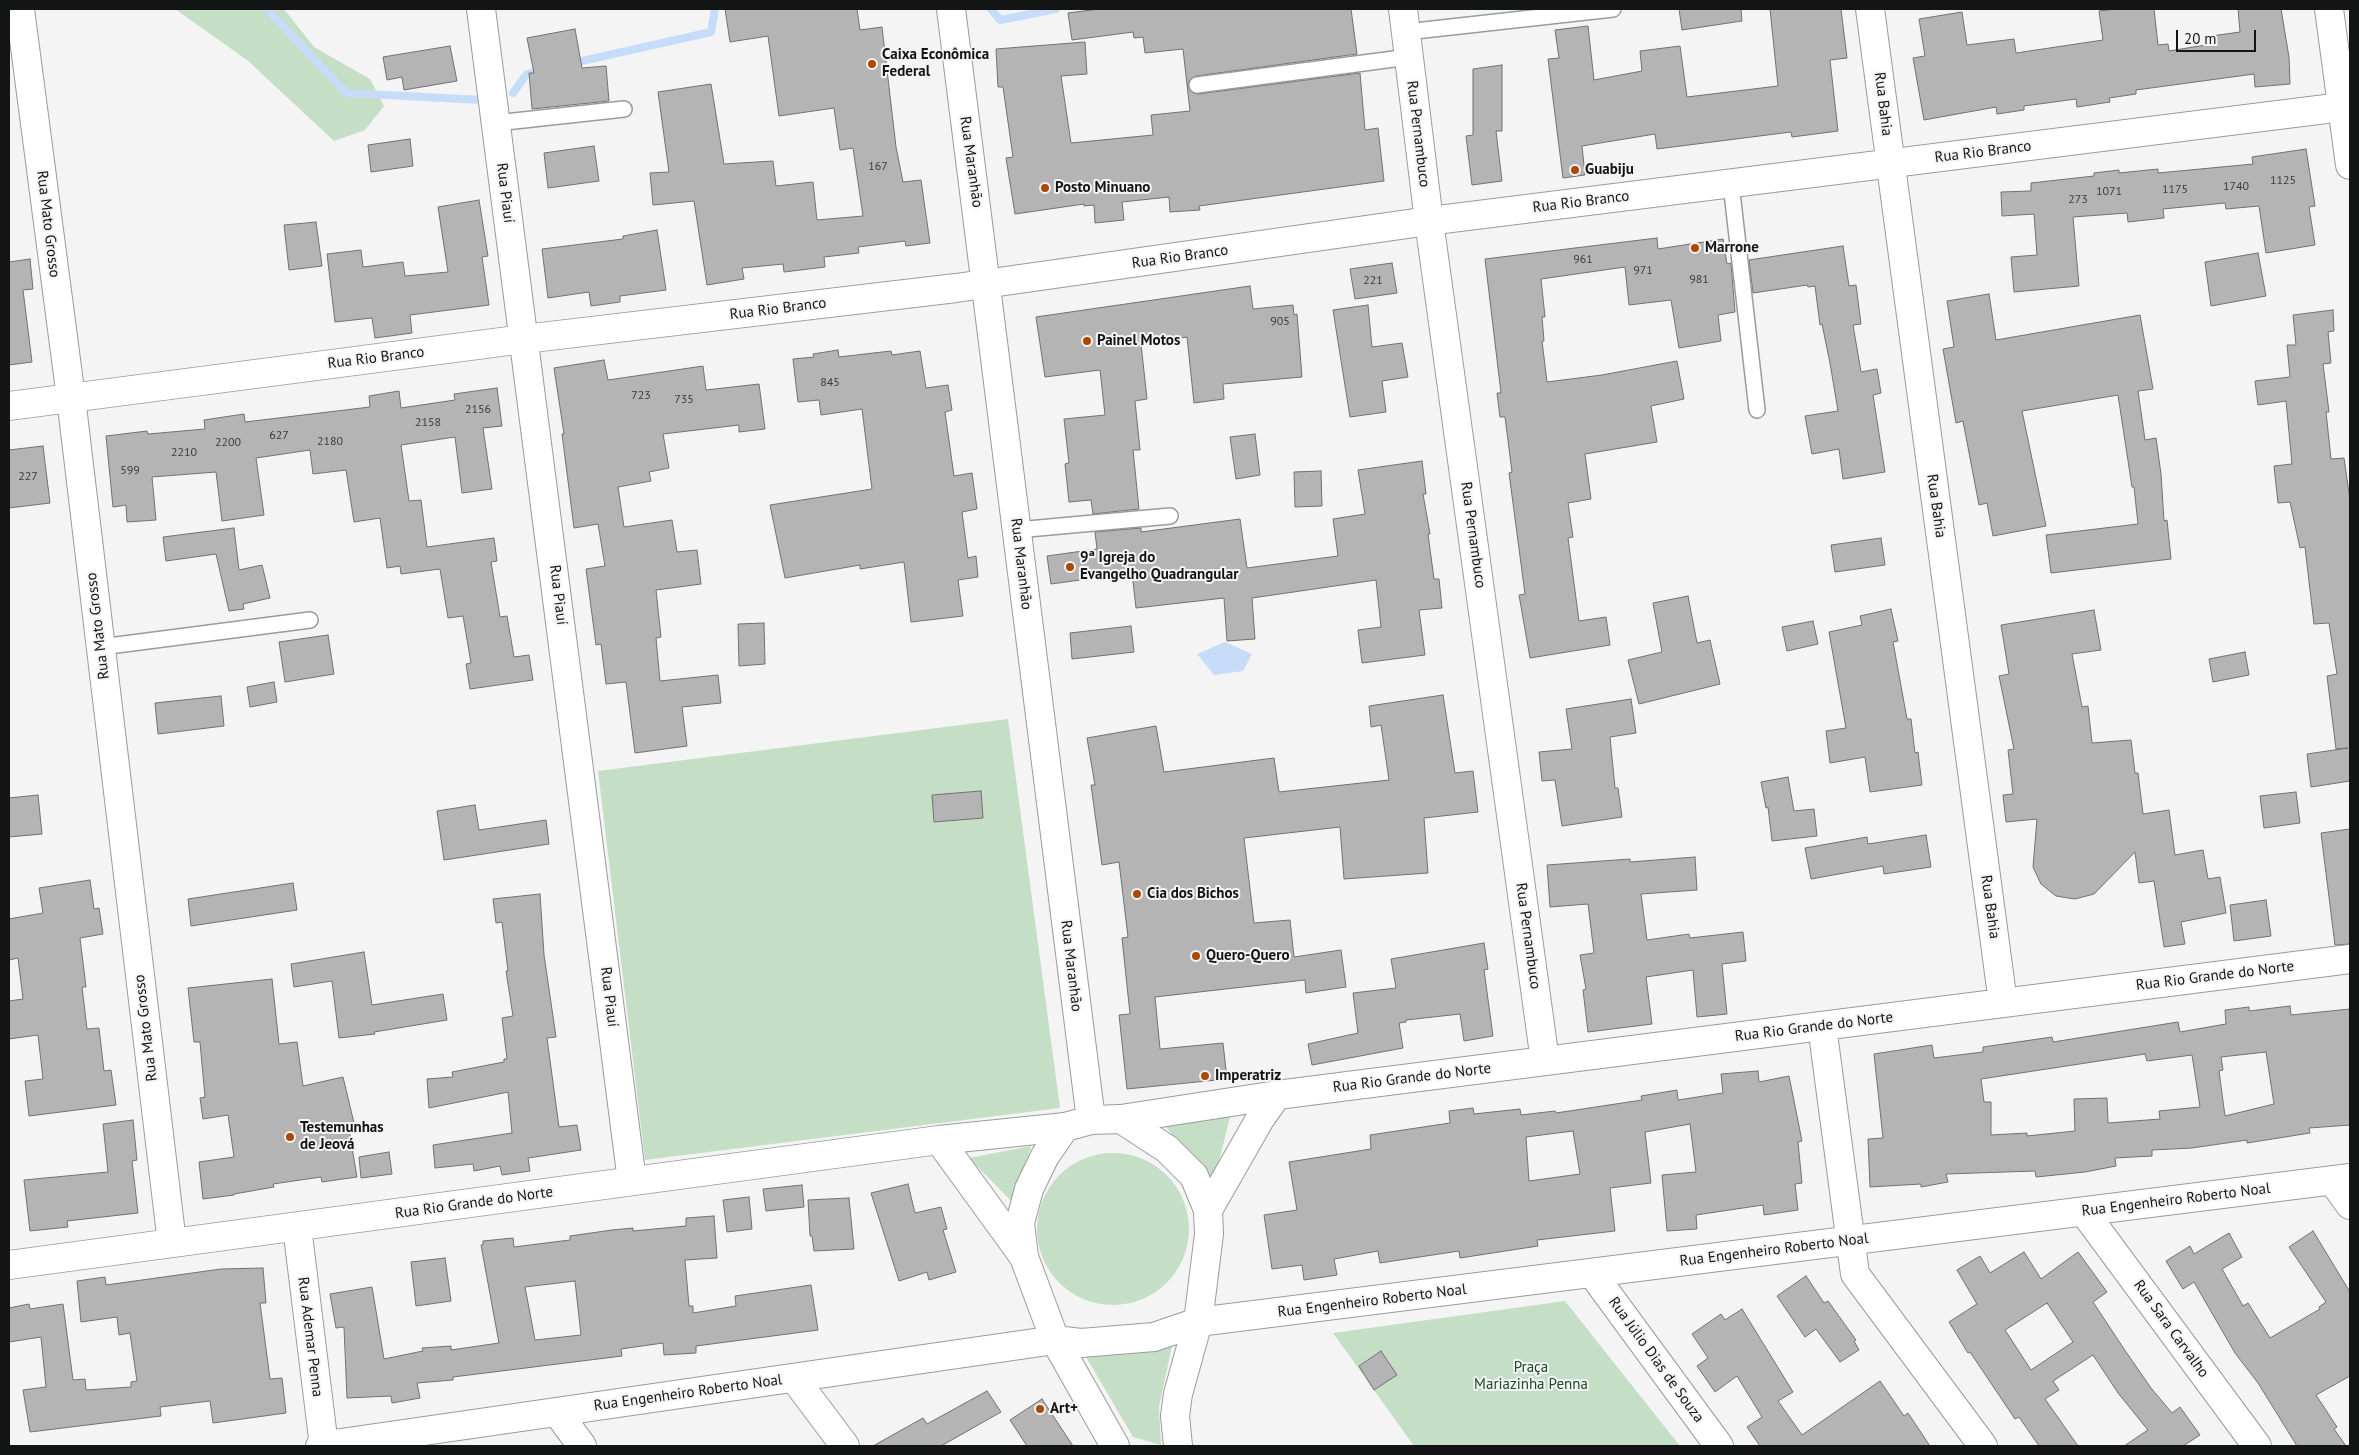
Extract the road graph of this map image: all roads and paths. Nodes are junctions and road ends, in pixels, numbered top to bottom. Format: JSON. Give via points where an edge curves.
{"nodes":[{"id":1,"x":20,"y":9,"type":"edge"},
{"id":2,"x":481,"y":9,"type":"edge"},
{"id":3,"x":951,"y":9,"type":"edge"},
{"id":4,"x":1614,"y":9,"type":"edge"},
{"id":5,"x":1870,"y":9,"type":"edge"},
{"id":6,"x":2329,"y":9,"type":"edge"},
{"id":7,"x":1406,"y":32,"type":"edge"},
{"id":8,"x":1197,"y":85,"type":"dead end"},
{"id":9,"x":2346,"y":107,"type":"edge"},
{"id":10,"x":624,"y":109,"type":"dead end"},
{"id":11,"x":496,"y":123,"type":"junction"},
{"id":12,"x":1890,"y":164,"type":"junction"},
{"id":13,"x":2350,"y":165,"type":"edge"},
{"id":14,"x":1731,"y":184,"type":"junction"},
{"id":15,"x":1429,"y":221,"type":"junction"},
{"id":16,"x":987,"y":284,"type":"junction"},
{"id":17,"x":524,"y":339,"type":"junction"},
{"id":18,"x":71,"y":398,"type":"junction"},
{"id":19,"x":9,"y":406,"type":"edge"},
{"id":20,"x":1757,"y":410,"type":"dead end"},
{"id":21,"x":1170,"y":516,"type":"dead end"},
{"id":22,"x":1017,"y":530,"type":"junction"},
{"id":23,"x":310,"y":620,"type":"dead end"},
{"id":24,"x":100,"y":648,"type":"junction"},
{"id":25,"x":2350,"y":959,"type":"edge"},
{"id":26,"x":2003,"y":1003,"type":"junction"},
{"id":27,"x":1822,"y":1026,"type":"junction"},
{"id":28,"x":1545,"y":1061,"type":"junction"},
{"id":29,"x":1277,"y":1095,"type":"junction"},
{"id":30,"x":1120,"y":1119,"type":"junction"},
{"id":31,"x":1091,"y":1120,"type":"junction"},
{"id":32,"x":1065,"y":1127,"type":"junction"},
{"id":33,"x":939,"y":1140,"type":"junction"},
{"id":34,"x":2341,"y":1179,"type":"edge"},
{"id":35,"x":632,"y":1182,"type":"junction"},
{"id":36,"x":2350,"y":1205,"type":"edge"},
{"id":37,"x":1208,"y":1210,"type":"junction"},
{"id":38,"x":2084,"y":1212,"type":"junction"},
{"id":39,"x":297,"y":1227,"type":"junction"},
{"id":40,"x":1850,"y":1241,"type":"junction"},
{"id":41,"x":172,"y":1243,"type":"junction"},
{"id":42,"x":1024,"y":1257,"type":"junction"},
{"id":43,"x":9,"y":1265,"type":"edge"},
{"id":44,"x":1592,"y":1273,"type":"junction"},
{"id":45,"x":1198,"y":1322,"type":"junction"},
{"id":46,"x":1055,"y":1340,"type":"junction"},
{"id":47,"x":794,"y":1378,"type":"junction"},
{"id":48,"x":557,"y":1412,"type":"junction"},
{"id":49,"x":320,"y":1446,"type":"edge"},
{"id":50,"x":324,"y":1446,"type":"edge"},
{"id":51,"x":582,"y":1446,"type":"edge"},
{"id":52,"x":845,"y":1446,"type":"edge"},
{"id":53,"x":1115,"y":1446,"type":"edge"},
{"id":54,"x":1178,"y":1446,"type":"edge"},
{"id":55,"x":1719,"y":1446,"type":"edge"},
{"id":56,"x":1984,"y":1446,"type":"edge"},
{"id":57,"x":2257,"y":1446,"type":"edge"}],
"edges":[{"from":1,"to":18,"type":"street","name":"Rua Mato Grosso"},
{"from":2,"to":11,"type":"street","name":"Rua Piauí"},
{"from":3,"to":16,"type":"street","name":"Rua Maranhão"},
{"from":4,"to":7,"type":"lane"},
{"from":5,"to":12,"type":"street","name":"Rua Bahia"},
{"from":6,"to":9,"type":"street"},
{"from":7,"to":8,"type":"lane"},
{"from":7,"to":15,"type":"street","name":"Rua Pernambuco"},
{"from":9,"to":12,"type":"street","name":"Rua Rio Branco"},
{"from":9,"to":13,"type":"street"},
{"from":10,"to":11,"type":"lane"},
{"from":11,"to":17,"type":"street","name":"Rua Piauí"},
{"from":12,"to":14,"type":"street","name":"Rua Rio Branco"},
{"from":12,"to":26,"type":"street","name":"Rua Bahia"},
{"from":14,"to":15,"type":"street","name":"Rua Rio Branco"},
{"from":14,"to":20,"type":"lane"},
{"from":15,"to":16,"type":"street","name":"Rua Rio Branco"},
{"from":15,"to":28,"type":"street","name":"Rua Pernambuco"},
{"from":16,"to":17,"type":"street","name":"Rua Rio Branco"},
{"from":16,"to":22,"type":"street","name":"Rua Maranhão"},
{"from":17,"to":18,"type":"street","name":"Rua Rio Branco"},
{"from":17,"to":35,"type":"street","name":"Rua Piauí"},
{"from":18,"to":19,"type":"street","name":"Rua Rio Branco"},
{"from":18,"to":24,"type":"street","name":"Rua Mato Grosso"},
{"from":21,"to":22,"type":"lane"},
{"from":22,"to":31,"type":"street","name":"Rua Maranhão"},
{"from":23,"to":24,"type":"lane"},
{"from":24,"to":41,"type":"street","name":"Rua Mato Grosso"},
{"from":25,"to":26,"type":"street","name":"Rua Rio Grande do Norte"},
{"from":26,"to":27,"type":"street","name":"Rua Rio Grande do Norte"},
{"from":27,"to":28,"type":"street","name":"Rua Rio Grande do Norte"},
{"from":27,"to":40,"type":"street"},
{"from":28,"to":29,"type":"street","name":"Rua Rio Grande do Norte"},
{"from":29,"to":30,"type":"street","name":"Rua Rio Grande do Norte"},
{"from":29,"to":37,"type":"street"},
{"from":30,"to":31,"type":"street","name":"Rua Rio Grande do Norte"},
{"from":30,"to":37,"type":"street","via":[[1167,1149],[1194,1176]]},
{"from":31,"to":32,"type":"street","name":"Rua Rio Grande do Norte"},
{"from":32,"to":33,"type":"street","name":"Rua Rio Grande do Norte"},
{"from":32,"to":42,"type":"street","via":[[1045,1156],[1029,1189],[1020,1222]]},
{"from":33,"to":35,"type":"street","name":"Rua Rio Grande do Norte"},
{"from":33,"to":42,"type":"street"},
{"from":34,"to":36,"type":"street"},
{"from":34,"to":38,"type":"street","name":"Rua Engenheiro Roberto Noal"},
{"from":35,"to":39,"type":"street","name":"Rua Rio Grande do Norte"},
{"from":37,"to":45,"type":"street","via":[[1209,1234]]},
{"from":38,"to":40,"type":"street","name":"Rua Engenheiro Roberto Noal"},
{"from":38,"to":57,"type":"street","name":"Rua Sara Carvalho"},
{"from":39,"to":41,"type":"street","name":"Rua Rio Grande do Norte"},
{"from":39,"to":50,"type":"street","name":"Rua Ademar Penna"},
{"from":40,"to":44,"type":"street","name":"Rua Engenheiro Roberto Noal"},
{"from":40,"to":56,"type":"street","via":[[1854,1274]]},
{"from":41,"to":43,"type":"street","name":"Rua Rio Grande do Norte"},
{"from":42,"to":46,"type":"street"},
{"from":44,"to":45,"type":"street","name":"Rua Engenheiro Roberto Noal"},
{"from":44,"to":55,"type":"street","name":"Rua Júlio Dias de Souza"},
{"from":45,"to":46,"type":"street","name":"Rua Engenheiro Roberto Noal","via":[[1154,1337],[1081,1343]]},
{"from":45,"to":54,"type":"street","via":[[1178,1394],[1175,1416]]},
{"from":46,"to":47,"type":"street","name":"Rua Engenheiro Roberto Noal"},
{"from":46,"to":53,"type":"street"},
{"from":47,"to":48,"type":"street","name":"Rua Engenheiro Roberto Noal"},
{"from":47,"to":52,"type":"street"},
{"from":48,"to":50,"type":"street","name":"Rua Engenheiro Roberto Noal"},
{"from":48,"to":51,"type":"street"},
{"from":49,"to":50,"type":"street","name":"Rua Engenheiro Roberto Noal"}]}
